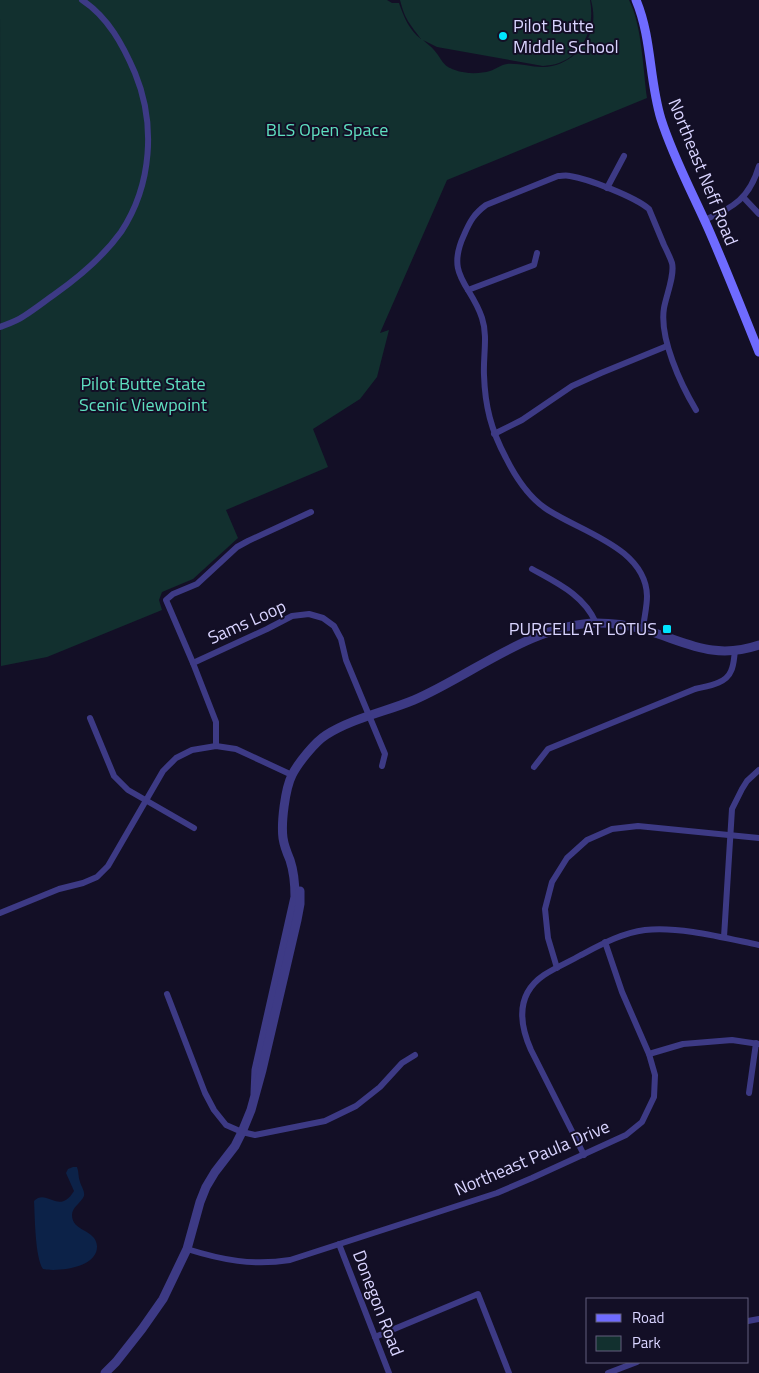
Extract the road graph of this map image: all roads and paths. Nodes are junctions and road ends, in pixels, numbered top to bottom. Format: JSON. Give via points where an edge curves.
{"nodes":[{"id":1,"x":82,"y":0,"type":"edge"},
{"id":2,"x":636,"y":0,"type":"edge"},
{"id":3,"x":624,"y":156,"type":"dead end"},
{"id":4,"x":759,"y":166,"type":"edge"},
{"id":5,"x":608,"y":188,"type":"junction"},
{"id":6,"x":743,"y":197,"type":"junction"},
{"id":7,"x":759,"y":214,"type":"edge"},
{"id":8,"x":704,"y":220,"type":"junction"},
{"id":9,"x":538,"y":253,"type":"dead end"},
{"id":10,"x":468,"y":290,"type":"junction"},
{"id":11,"x":0,"y":328,"type":"edge"},
{"id":12,"x":667,"y":346,"type":"junction"},
{"id":13,"x":759,"y":352,"type":"edge"},
{"id":14,"x":696,"y":410,"type":"dead end"},
{"id":15,"x":494,"y":434,"type":"junction"},
{"id":16,"x":311,"y":512,"type":"dead end"},
{"id":17,"x":532,"y":569,"type":"dead end"},
{"id":18,"x":596,"y":624,"type":"junction"},
{"id":19,"x":643,"y":629,"type":"junction"},
{"id":20,"x":759,"y":645,"type":"edge"},
{"id":21,"x":735,"y":651,"type":"junction"},
{"id":22,"x":193,"y":663,"type":"junction"},
{"id":23,"x":370,"y":716,"type":"junction"},
{"id":24,"x":90,"y":718,"type":"dead end"},
{"id":25,"x":216,"y":746,"type":"junction"},
{"id":26,"x":382,"y":766,"type":"dead end"},
{"id":27,"x":534,"y":767,"type":"dead end"},
{"id":28,"x":759,"y":770,"type":"edge"},
{"id":29,"x":292,"y":775,"type":"junction"},
{"id":30,"x":146,"y":800,"type":"junction"},
{"id":31,"x":194,"y":828,"type":"dead end"},
{"id":32,"x":731,"y":834,"type":"junction"},
{"id":33,"x":759,"y":838,"type":"edge"},
{"id":34,"x":0,"y":913,"type":"edge"},
{"id":35,"x":724,"y":937,"type":"junction"},
{"id":36,"x":605,"y":942,"type":"junction"},
{"id":37,"x":759,"y":945,"type":"edge"},
{"id":38,"x":557,"y":968,"type":"junction"},
{"id":39,"x":167,"y":994,"type":"dead end"},
{"id":40,"x":758,"y":1044,"type":"edge"},
{"id":41,"x":649,"y":1054,"type":"junction"},
{"id":42,"x":415,"y":1055,"type":"dead end"},
{"id":43,"x":749,"y":1093,"type":"dead end"},
{"id":44,"x":242,"y":1132,"type":"junction"},
{"id":45,"x":584,"y":1155,"type":"junction"},
{"id":46,"x":339,"y":1244,"type":"junction"},
{"id":47,"x":187,"y":1249,"type":"junction"},
{"id":48,"x":375,"y":1337,"type":"junction"},
{"id":49,"x":634,"y":1363,"type":"edge"},
{"id":50,"x":506,"y":1372,"type":"edge"},
{"id":51,"x":105,"y":1373,"type":"edge"},
{"id":52,"x":389,"y":1373,"type":"edge"},
{"id":53,"x":608,"y":1373,"type":"edge"}],
"edges":[{"from":1,"to":11,"type":"street","via":[[107,23],[125,50],[139,84],[147,117],[149,147],[144,178],[136,203],[120,232],[98,258],[74,281],[23,317]]},
{"from":2,"to":8,"type":"main road","name":"Northeast Neff Road","via":[[646,28],[661,120]]},
{"from":3,"to":5,"type":"street"},
{"from":4,"to":6,"type":"street","via":[[755,180]]},
{"from":5,"to":10,"type":"street","via":[[568,175],[558,176],[486,205],[471,220],[456,260]]},
{"from":5,"to":12,"type":"street","via":[[649,209],[672,264],[663,309]]},
{"from":6,"to":7,"type":"street"},
{"from":6,"to":8,"type":"street","via":[[728,209]]},
{"from":8,"to":13,"type":"main road","name":"Northeast Neff Road"},
{"from":9,"to":10,"type":"street","via":[[534,265]]},
{"from":10,"to":15,"type":"street","via":[[484,327],[486,397]]},
{"from":12,"to":14,"type":"street"},
{"from":12,"to":15,"type":"street","via":[[572,386],[522,420]]},
{"from":15,"to":19,"type":"street","via":[[524,487],[544,508],[616,546],[640,572],[647,595]]},
{"from":16,"to":22,"type":"street","via":[[248,540],[197,584],[166,600]]},
{"from":17,"to":18,"type":"street","via":[[570,591],[592,613]]},
{"from":18,"to":19,"type":"street"},
{"from":18,"to":23,"type":"street","via":[[548,632],[415,700]]},
{"from":19,"to":21,"type":"street","via":[[706,649]]},
{"from":20,"to":21,"type":"street"},
{"from":21,"to":27,"type":"street","via":[[731,672],[718,683],[695,689],[548,750]]},
{"from":22,"to":23,"type":"street","name":"Sams Loop","via":[[292,616],[309,614],[323,618],[334,626],[341,639],[346,660]]},
{"from":22,"to":25,"type":"street","via":[[216,722]]},
{"from":23,"to":26,"type":"street","name":"Sams Loop","via":[[385,754]]},
{"from":23,"to":29,"type":"street","via":[[325,736]]},
{"from":24,"to":30,"type":"street","via":[[114,776],[128,790]]},
{"from":25,"to":29,"type":"street","via":[[236,749]]},
{"from":25,"to":30,"type":"street","via":[[192,750],[176,758],[163,771]]},
{"from":28,"to":32,"type":"street","via":[[747,781],[732,809]]},
{"from":29,"to":44,"type":"street","via":[[283,807],[283,838],[293,873],[295,897],[256,1070],[255,1093]]},
{"from":30,"to":31,"type":"street"},
{"from":30,"to":34,"type":"street","via":[[108,866],[97,877]]},
{"from":32,"to":33,"type":"street"},
{"from":32,"to":35,"type":"street"},
{"from":32,"to":38,"type":"street","via":[[638,826],[612,829],[587,840],[567,858],[552,882],[545,909],[548,938]]},
{"from":35,"to":36,"type":"street","via":[[646,930]]},
{"from":35,"to":37,"type":"street"},
{"from":36,"to":38,"type":"street"},
{"from":36,"to":41,"type":"street","name":"Northeast Paula Drive"},
{"from":38,"to":45,"type":"street","via":[[532,986],[524,1000],[521,1016],[530,1050]]},
{"from":39,"to":44,"type":"street","via":[[214,1110],[226,1125]]},
{"from":40,"to":41,"type":"street","via":[[732,1040],[683,1044]]},
{"from":40,"to":43,"type":"street"},
{"from":41,"to":45,"type":"street","name":"Northeast Paula Drive","via":[[655,1075],[654,1097],[642,1122],[626,1135]]},
{"from":42,"to":44,"type":"street","via":[[356,1106],[325,1121],[255,1135]]},
{"from":44,"to":47,"type":"street","via":[[206,1187]]},
{"from":45,"to":46,"type":"street","name":"Northeast Paula Drive","via":[[497,1193]]},
{"from":46,"to":47,"type":"street","name":"Northeast Paula Drive","via":[[271,1263],[213,1257]]},
{"from":46,"to":48,"type":"street","name":"Donegon Road"},
{"from":47,"to":51,"type":"street","via":[[163,1299]]},
{"from":48,"to":50,"type":"street","via":[[478,1294]]},
{"from":48,"to":52,"type":"street","name":"Donegon Road"},
{"from":49,"to":53,"type":"street"}]}
